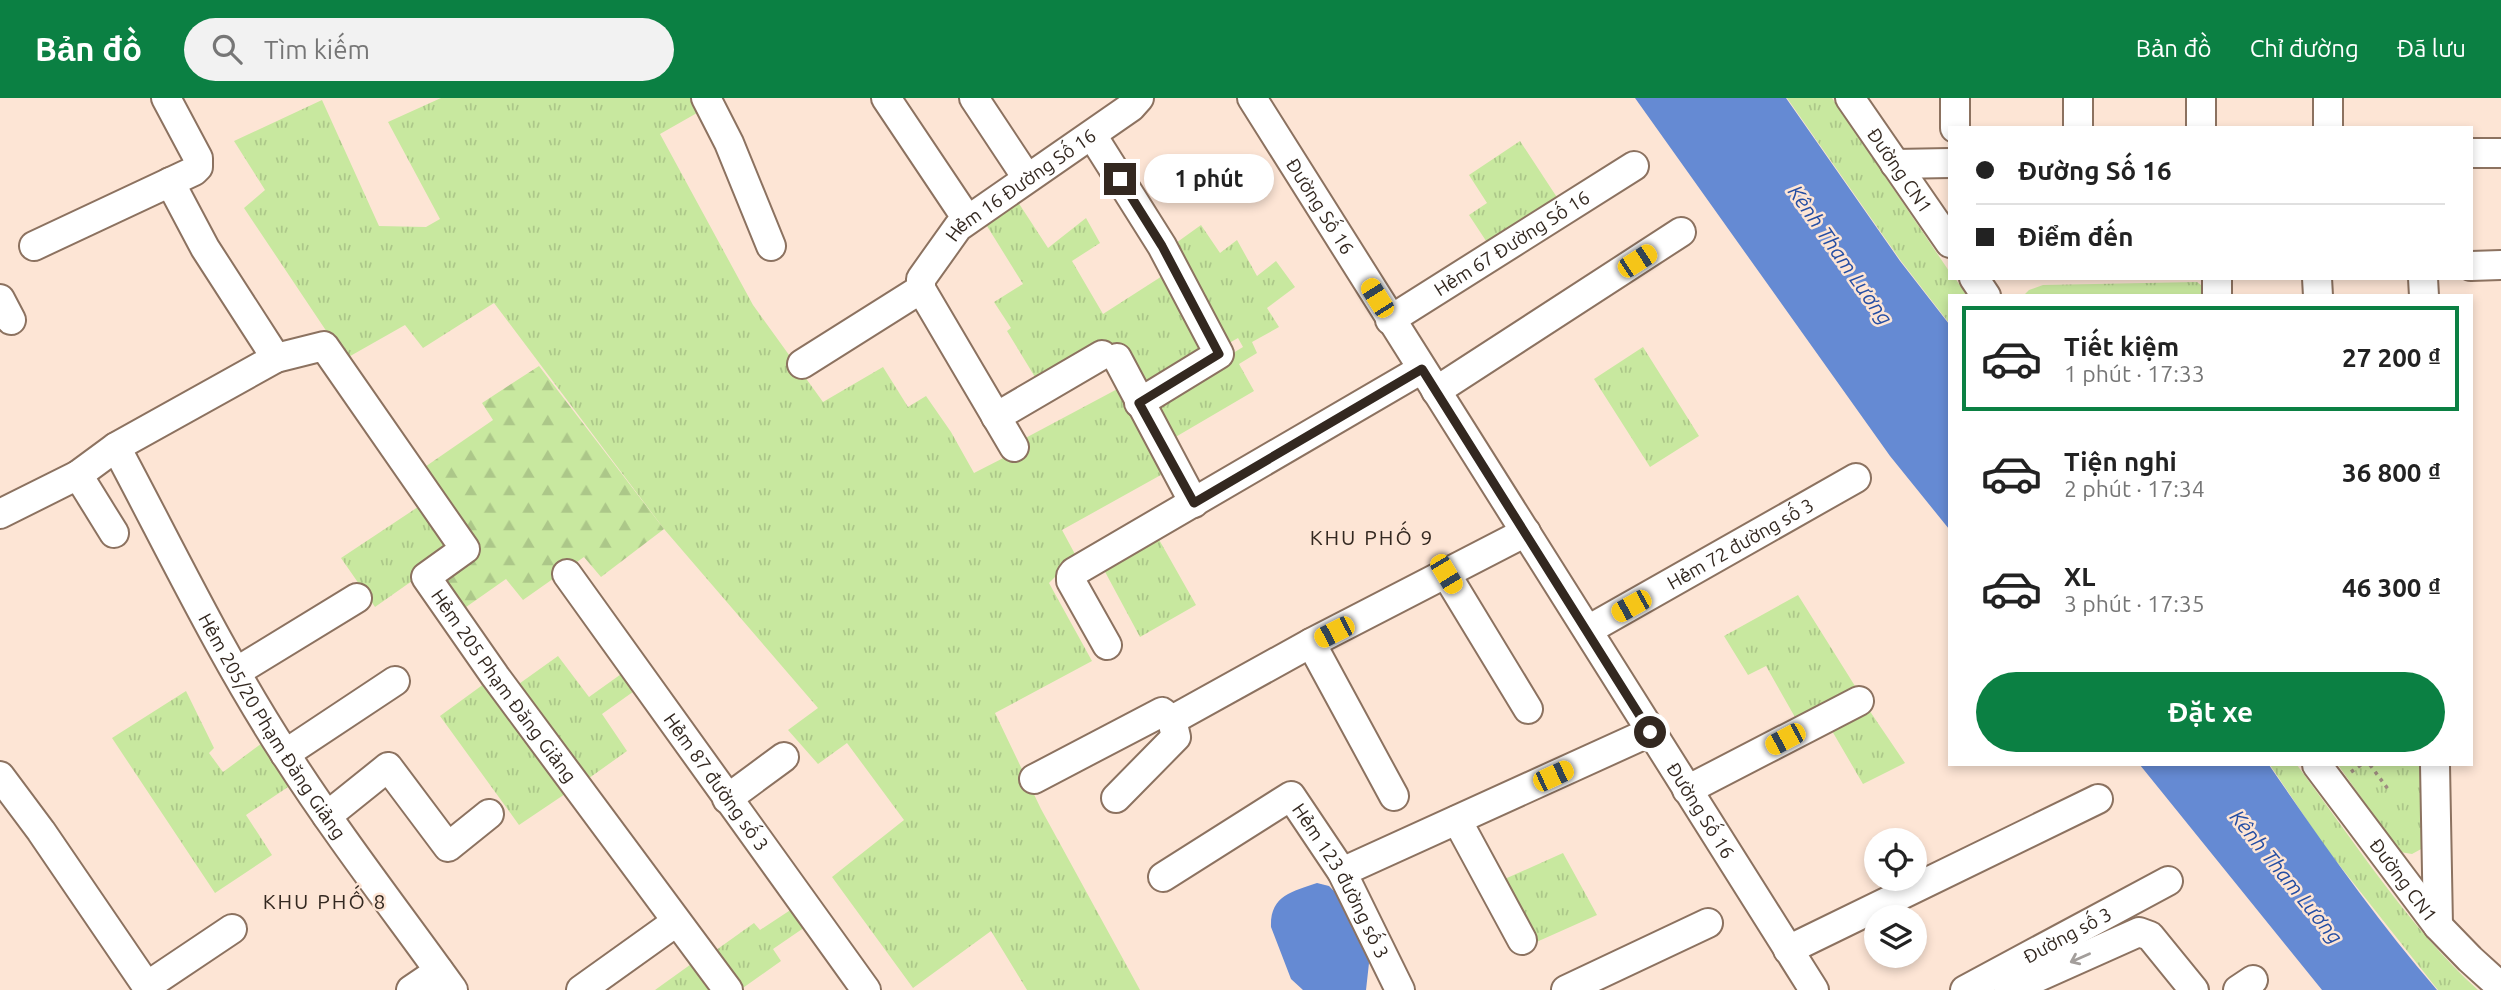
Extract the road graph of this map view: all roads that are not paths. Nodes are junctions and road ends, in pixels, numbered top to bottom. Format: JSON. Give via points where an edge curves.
{"nodes":[{"id":1,"x":166,"y":98,"type":"edge"},
{"id":2,"x":706,"y":98,"type":"edge"},
{"id":3,"x":886,"y":98,"type":"edge"},
{"id":4,"x":974,"y":98,"type":"edge"},
{"id":5,"x":1139,"y":98,"type":"edge"},
{"id":6,"x":1252,"y":98,"type":"edge"},
{"id":7,"x":1850,"y":98,"type":"edge"},
{"id":8,"x":1955,"y":98,"type":"edge"},
{"id":9,"x":2078,"y":98,"type":"edge"},
{"id":10,"x":2201,"y":98,"type":"edge"},
{"id":11,"x":2328,"y":98,"type":"edge"},
{"id":12,"x":1955,"y":126,"type":"edge"},
{"id":13,"x":2078,"y":126,"type":"edge"},
{"id":14,"x":2201,"y":126,"type":"edge"},
{"id":15,"x":2328,"y":126,"type":"edge"},
{"id":16,"x":1092,"y":135,"type":"junction"},
{"id":17,"x":2473,"y":153,"type":"edge"},
{"id":18,"x":2501,"y":153,"type":"edge"},
{"id":19,"x":1948,"y":163,"type":"edge"},
{"id":20,"x":1895,"y":164,"type":"junction"},
{"id":21,"x":1634,"y":166,"type":"dead end"},
{"id":22,"x":1027,"y":178,"type":"junction"},
{"id":23,"x":170,"y":182,"type":"junction"},
{"id":24,"x":967,"y":219,"type":"junction"},
{"id":25,"x":1681,"y":232,"type":"dead end"},
{"id":26,"x":1948,"y":240,"type":"edge"},
{"id":27,"x":34,"y":246,"type":"dead end"},
{"id":28,"x":771,"y":246,"type":"dead end"},
{"id":29,"x":2501,"y":265,"type":"edge"},
{"id":30,"x":2473,"y":266,"type":"edge"},
{"id":31,"x":921,"y":289,"type":"junction"},
{"id":32,"x":1390,"y":320,"type":"junction"},
{"id":33,"x":276,"y":358,"type":"junction"},
{"id":34,"x":802,"y":364,"type":"dead end"},
{"id":35,"x":1429,"y":380,"type":"junction"},
{"id":36,"x":1139,"y":403,"type":"junction"},
{"id":37,"x":996,"y":417,"type":"junction"},
{"id":38,"x":116,"y":447,"type":"junction"},
{"id":39,"x":1013,"y":447,"type":"dead end"},
{"id":40,"x":78,"y":475,"type":"junction"},
{"id":41,"x":1856,"y":478,"type":"dead end"},
{"id":42,"x":1194,"y":503,"type":"junction"},
{"id":43,"x":0,"y":514,"type":"edge"},
{"id":44,"x":1526,"y":532,"type":"junction"},
{"id":45,"x":114,"y":533,"type":"dead end"},
{"id":46,"x":567,"y":574,"type":"dead end"},
{"id":47,"x":1446,"y":574,"type":"junction"},
{"id":48,"x":357,"y":598,"type":"dead end"},
{"id":49,"x":1588,"y":630,"type":"junction"},
{"id":50,"x":1311,"y":643,"type":"junction"},
{"id":51,"x":1107,"y":645,"type":"dead end"},
{"id":52,"x":236,"y":672,"type":"junction"},
{"id":53,"x":395,"y":681,"type":"dead end"},
{"id":54,"x":1859,"y":701,"type":"dead end"},
{"id":55,"x":1528,"y":709,"type":"dead end"},
{"id":56,"x":1172,"y":720,"type":"junction"},
{"id":57,"x":1650,"y":732,"type":"junction"},
{"id":58,"x":285,"y":754,"type":"junction"},
{"id":59,"x":784,"y":757,"type":"dead end"},
{"id":60,"x":2318,"y":766,"type":"edge"},
{"id":61,"x":2434,"y":766,"type":"edge"},
{"id":62,"x":0,"y":776,"type":"edge"},
{"id":63,"x":1034,"y":779,"type":"dead end"},
{"id":64,"x":1687,"y":790,"type":"junction"},
{"id":65,"x":1394,"y":796,"type":"dead end"},
{"id":66,"x":1116,"y":798,"type":"dead end"},
{"id":67,"x":727,"y":799,"type":"junction"},
{"id":68,"x":2098,"y":799,"type":"dead end"},
{"id":69,"x":489,"y":814,"type":"dead end"},
{"id":70,"x":327,"y":816,"type":"junction"},
{"id":71,"x":1457,"y":820,"type":"junction"},
{"id":72,"x":1342,"y":872,"type":"junction"},
{"id":73,"x":1163,"y":877,"type":"dead end"},
{"id":74,"x":2168,"y":881,"type":"dead end"},
{"id":75,"x":676,"y":922,"type":"junction"},
{"id":76,"x":1708,"y":923,"type":"dead end"},
{"id":77,"x":2438,"y":926,"type":"junction"},
{"id":78,"x":232,"y":929,"type":"dead end"},
{"id":79,"x":1522,"y":940,"type":"dead end"},
{"id":80,"x":1788,"y":950,"type":"junction"},
{"id":81,"x":2172,"y":978,"type":"edge"},
{"id":82,"x":446,"y":980,"type":"edge"},
{"id":83,"x":2501,"y":986,"type":"edge"},
{"id":84,"x":411,"y":990,"type":"edge"},
{"id":85,"x":581,"y":990,"type":"edge"},
{"id":86,"x":728,"y":990,"type":"edge"},
{"id":87,"x":866,"y":990,"type":"edge"},
{"id":88,"x":1400,"y":990,"type":"edge"},
{"id":89,"x":1566,"y":990,"type":"edge"},
{"id":90,"x":1814,"y":990,"type":"edge"},
{"id":91,"x":1965,"y":990,"type":"edge"},
{"id":92,"x":2009,"y":990,"type":"edge"},
{"id":93,"x":2194,"y":990,"type":"edge"}],
"edges":[{"from":1,"to":23,"type":"street","via":[[199,162],[194,171]]},
{"from":2,"to":28,"type":"street"},
{"from":3,"to":24,"type":"street"},
{"from":4,"to":22,"type":"street"},
{"from":5,"to":16,"type":"street","name":"Hẻm 16 Đường Số 16"},
{"from":6,"to":32,"type":"street","name":"Đường Số 16"},
{"from":7,"to":20,"type":"street","name":"Đường CN1"},
{"from":8,"to":12,"type":"street"},
{"from":9,"to":13,"type":"street"},
{"from":10,"to":14,"type":"street"},
{"from":11,"to":15,"type":"street"},
{"from":16,"to":22,"type":"street","name":"Hẻm 16 Đường Số 16"},
{"from":16,"to":36,"type":"street","via":[[1229,349]]},
{"from":17,"to":18,"type":"street"},
{"from":19,"to":20,"type":"street"},
{"from":20,"to":26,"type":"street","name":"Đường CN1"},
{"from":21,"to":32,"type":"street","name":"Hẻm 67 Đường Số 16"},
{"from":22,"to":24,"type":"street","name":"Hẻm 16 Đường Số 16"},
{"from":23,"to":27,"type":"street"},
{"from":23,"to":33,"type":"street","via":[[205,248]]},
{"from":24,"to":31,"type":"street","name":"Hẻm 16 Đường Số 16","via":[[951,234],[921,279]]},
{"from":25,"to":35,"type":"street"},
{"from":29,"to":30,"type":"street"},
{"from":31,"to":34,"type":"street"},
{"from":31,"to":37,"type":"street"},
{"from":32,"to":35,"type":"street","name":"Đường Số 16"},
{"from":33,"to":38,"type":"street","name":"Hẻm 205 Phạm Đăng Giảng"},
{"from":33,"to":75,"type":"street","name":"Hẻm 205 Phạm Đăng Giảng","via":[[324,346],[465,549],[426,577]]},
{"from":35,"to":42,"type":"street"},
{"from":35,"to":44,"type":"street","name":"Đường Số 16"},
{"from":36,"to":37,"type":"street","via":[[1110,357]]},
{"from":36,"to":42,"type":"street"},
{"from":37,"to":39,"type":"street"},
{"from":38,"to":40,"type":"street","name":"Hẻm 205 Phạm Đăng Giảng"},
{"from":38,"to":52,"type":"street","name":"Hẻm 205/20 Phạm Đăng Giảng"},
{"from":40,"to":43,"type":"street","name":"Hẻm 205 Phạm Đăng Giảng"},
{"from":40,"to":45,"type":"street"},
{"from":41,"to":49,"type":"street","name":"Hẻm 72 đường số 3"},
{"from":42,"to":51,"type":"street","via":[[1071,576]]},
{"from":44,"to":47,"type":"street"},
{"from":44,"to":49,"type":"street","name":"Đường Số 16"},
{"from":46,"to":67,"type":"street","name":"Hẻm 87 đường số 3"},
{"from":47,"to":50,"type":"street"},
{"from":47,"to":55,"type":"street"},
{"from":48,"to":52,"type":"street"},
{"from":49,"to":57,"type":"street","name":"Đường Số 16"},
{"from":50,"to":56,"type":"street"},
{"from":50,"to":65,"type":"street"},
{"from":52,"to":58,"type":"street","name":"Hẻm 205/20 Phạm Đăng Giảng"},
{"from":53,"to":58,"type":"street"},
{"from":54,"to":64,"type":"street"},
{"from":56,"to":63,"type":"street","via":[[1162,712]]},
{"from":56,"to":66,"type":"street","via":[[1176,737]]},
{"from":57,"to":64,"type":"street","name":"Đường Số 16"},
{"from":57,"to":71,"type":"street"},
{"from":58,"to":70,"type":"street","name":"Hẻm 205/20 Phạm Đăng Giảng"},
{"from":59,"to":67,"type":"street"},
{"from":60,"to":77,"type":"street","name":"Đường CN1"},
{"from":61,"to":77,"type":"street"},
{"from":62,"to":78,"type":"street","via":[[144,982],[153,982]]},
{"from":64,"to":80,"type":"street","name":"Đường Số 16"},
{"from":67,"to":87,"type":"street","name":"Hẻm 87 đường số 3"},
{"from":68,"to":80,"type":"street"},
{"from":69,"to":70,"type":"street","via":[[448,847],[388,767]]},
{"from":70,"to":82,"type":"street","name":"Hẻm 205/20 Phạm Đăng Giảng"},
{"from":71,"to":72,"type":"street"},
{"from":71,"to":79,"type":"street"},
{"from":72,"to":73,"type":"street","name":"Hẻm 123 đường số 3","via":[[1291,796]]},
{"from":72,"to":88,"type":"street","name":"Hẻm 123 đường số 3"},
{"from":74,"to":91,"type":"street","name":"Đường số 3"},
{"from":75,"to":85,"type":"street"},
{"from":75,"to":86,"type":"street","name":"Hẻm 205 Phạm Đăng Giảng"},
{"from":76,"to":89,"type":"street"},
{"from":77,"to":83,"type":"street","name":"Đường CN1"},
{"from":80,"to":90,"type":"street","name":"Đường Số 16"},
{"from":81,"to":92,"type":"street","one_way":true,"via":[[2150,936],[2139,932]]},
{"from":81,"to":93,"type":"street"},
{"from":82,"to":84,"type":"street"}]}
